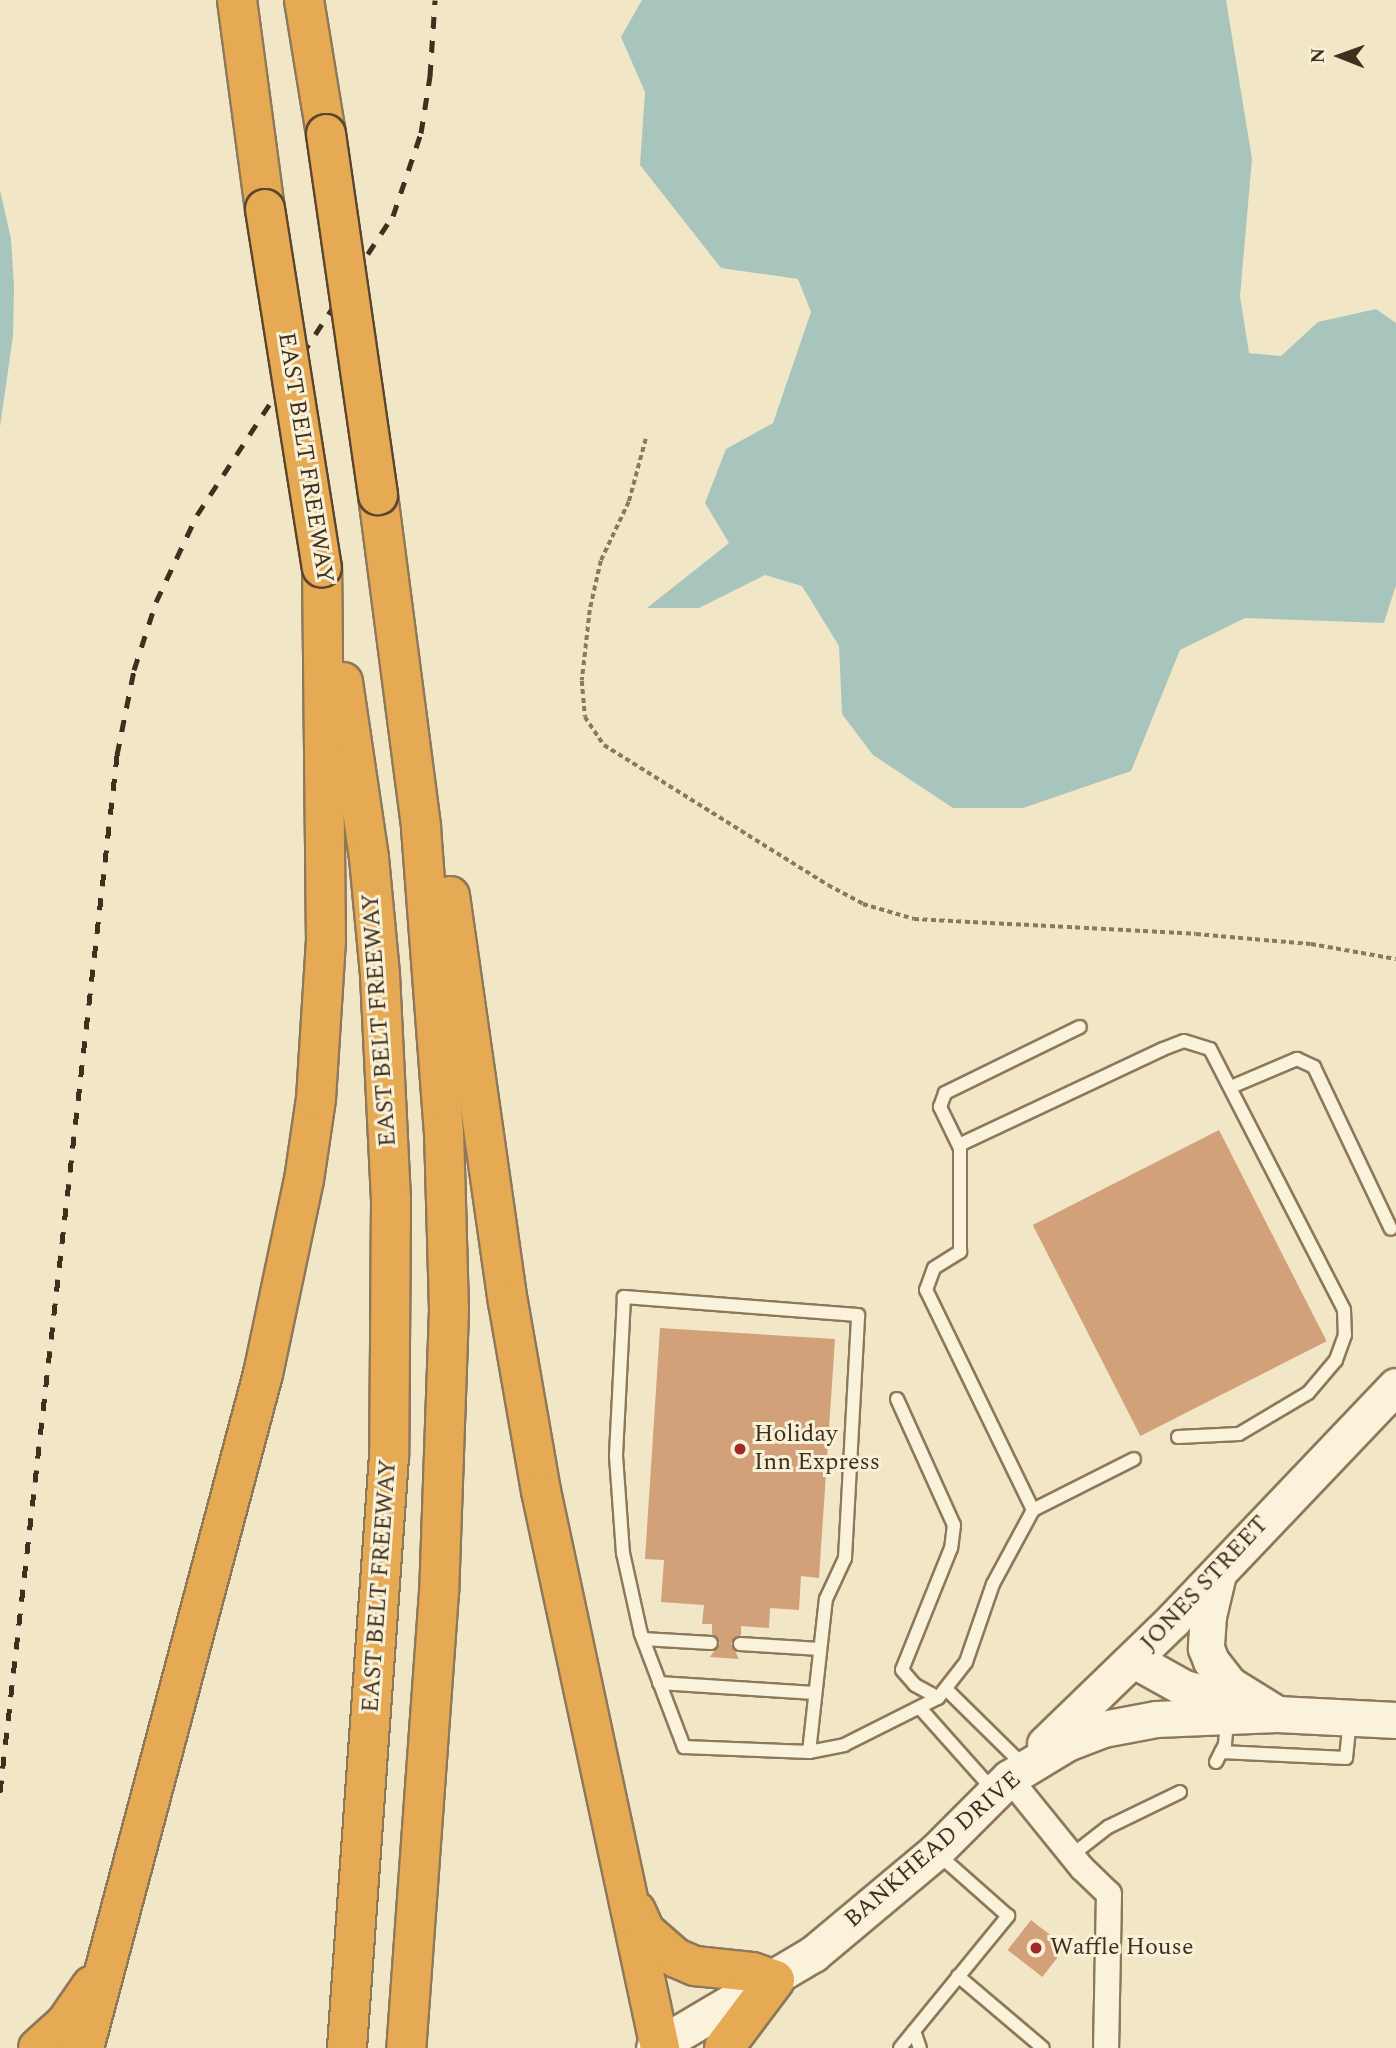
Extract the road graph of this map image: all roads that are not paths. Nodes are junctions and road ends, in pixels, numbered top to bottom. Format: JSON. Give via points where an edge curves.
{"nodes":[{"id":1,"x":237,"y":0,"type":"edge"},
{"id":2,"x":304,"y":0,"type":"edge"},
{"id":3,"x":322,"y":567,"type":"junction"},
{"id":4,"x":402,"y":672,"type":"junction"},
{"id":5,"x":1080,"y":1027,"type":"dead end"},
{"id":6,"x":1230,"y":1087,"type":"junction"},
{"id":7,"x":959,"y":1145,"type":"junction"},
{"id":8,"x":1391,"y":1229,"type":"dead end"},
{"id":9,"x":1396,"y":1386,"type":"edge"},
{"id":10,"x":897,"y":1399,"type":"dead end"},
{"id":11,"x":1178,"y":1437,"type":"dead end"},
{"id":12,"x":1134,"y":1459,"type":"dead end"},
{"id":13,"x":1033,"y":1510,"type":"junction"},
{"id":14,"x":1219,"y":1570,"type":"junction"},
{"id":15,"x":643,"y":1639,"type":"junction"},
{"id":16,"x":711,"y":1643,"type":"dead end"},
{"id":17,"x":740,"y":1644,"type":"dead end"},
{"id":18,"x":820,"y":1649,"type":"junction"},
{"id":19,"x":1133,"y":1660,"type":"junction"},
{"id":20,"x":659,"y":1683,"type":"junction"},
{"id":21,"x":815,"y":1693,"type":"junction"},
{"id":22,"x":942,"y":1693,"type":"junction"},
{"id":23,"x":920,"y":1708,"type":"junction"},
{"id":24,"x":1277,"y":1714,"type":"junction"},
{"id":25,"x":1210,"y":1716,"type":"junction"},
{"id":26,"x":1350,"y":1717,"type":"junction"},
{"id":27,"x":1396,"y":1720,"type":"edge"},
{"id":28,"x":809,"y":1752,"type":"junction"},
{"id":29,"x":1009,"y":1778,"type":"junction"},
{"id":30,"x":1180,"y":1792,"type":"dead end"},
{"id":31,"x":936,"y":1851,"type":"junction"},
{"id":32,"x":1072,"y":1856,"type":"junction"},
{"id":33,"x":626,"y":1890,"type":"junction"},
{"id":34,"x":104,"y":1965,"type":"junction"},
{"id":35,"x":958,"y":1976,"type":"junction"},
{"id":36,"x":775,"y":1980,"type":"junction"},
{"id":37,"x":914,"y":2031,"type":"junction"},
{"id":38,"x":658,"y":2047,"type":"edge"},
{"id":39,"x":38,"y":2048,"type":"edge"},
{"id":40,"x":84,"y":2048,"type":"edge"},
{"id":41,"x":346,"y":2048,"type":"edge"},
{"id":42,"x":406,"y":2048,"type":"edge"},
{"id":43,"x":724,"y":2048,"type":"edge"},
{"id":44,"x":901,"y":2048,"type":"edge"},
{"id":45,"x":920,"y":2048,"type":"edge"},
{"id":46,"x":1043,"y":2048,"type":"edge"},
{"id":47,"x":1106,"y":2048,"type":"edge"}],
"edges":[{"from":1,"to":3,"type":"highway","name":"EAST BELT FREEWAY","bridge":true},
{"from":2,"to":4,"type":"highway","bridge":true},
{"from":3,"to":34,"type":"highway","via":[[328,839],[316,1099],[287,1272],[266,1362]]},
{"from":3,"to":41,"type":"highway","name":"EAST BELT FREEWAY","via":[[369,858],[388,1086],[391,1201],[389,1455]]},
{"from":4,"to":33,"type":"highway","via":[[447,872],[508,1302],[541,1491]]},
{"from":4,"to":42,"type":"highway","via":[[434,978],[449,1310],[439,1591]]},
{"from":5,"to":7,"type":"lane","via":[[945,1093],[940,1107]]},
{"from":6,"to":7,"type":"lane","via":[[1210,1049],[1184,1041]]},
{"from":6,"to":8,"type":"lane","via":[[1297,1059],[1314,1067]]},
{"from":6,"to":11,"type":"lane","via":[[1343,1310],[1345,1335],[1336,1360],[1308,1393],[1239,1434]]},
{"from":7,"to":13,"type":"lane","via":[[960,1252],[934,1268],[926,1290]]},
{"from":9,"to":14,"type":"main road","name":"JONES STREET"},
{"from":10,"to":22,"type":"lane","via":[[954,1525],[951,1548],[902,1670],[915,1685]]},
{"from":12,"to":13,"type":"lane"},
{"from":13,"to":22,"type":"lane","via":[[993,1584],[966,1662]]},
{"from":14,"to":19,"type":"main road","name":"JONES STREET"},
{"from":14,"to":24,"type":"main road","via":[[1208,1616],[1211,1661],[1230,1685]]},
{"from":15,"to":16,"type":"lane"},
{"from":15,"to":18,"type":"lane","via":[[624,1553],[616,1456],[624,1297],[858,1315],[845,1558],[826,1599]]},
{"from":15,"to":20,"type":"lane"},
{"from":17,"to":18,"type":"lane"},
{"from":18,"to":21,"type":"lane"},
{"from":19,"to":24,"type":"main road","name":"BANKHEAD DRIVE","via":[[1184,1688]]},
{"from":19,"to":25,"type":"main road","via":[[1154,1689]]},
{"from":19,"to":29,"type":"main road","name":"JONES STREET"},
{"from":20,"to":21,"type":"lane"},
{"from":20,"to":28,"type":"lane","via":[[684,1747]]},
{"from":21,"to":28,"type":"lane"},
{"from":22,"to":23,"type":"lane"},
{"from":22,"to":29,"type":"lane"},
{"from":23,"to":28,"type":"lane","via":[[844,1745]]},
{"from":23,"to":29,"type":"lane"},
{"from":24,"to":25,"type":"main road","name":"BANKHEAD DRIVE"},
{"from":24,"to":26,"type":"main road","name":"BANKHEAD DRIVE"},
{"from":25,"to":26,"type":"lane","via":[[1219,1757],[1346,1758]]},
{"from":25,"to":29,"type":"main road","name":"BANKHEAD DRIVE","via":[[1103,1729],[1067,1743]]},
{"from":26,"to":27,"type":"main road","name":"BANKHEAD DRIVE"},
{"from":29,"to":31,"type":"main road","name":"BANKHEAD DRIVE"},
{"from":29,"to":32,"type":"street"},
{"from":30,"to":32,"type":"lane","via":[[1108,1827]]},
{"from":31,"to":35,"type":"lane","via":[[1008,1916]]},
{"from":31,"to":36,"type":"main road","name":"BANKHEAD DRIVE"},
{"from":32,"to":47,"type":"street","via":[[1110,1894]]},
{"from":33,"to":36,"type":"highway","via":[[645,1931],[676,1958],[695,1966],[752,1972]]},
{"from":33,"to":38,"type":"highway"},
{"from":34,"to":39,"type":"highway","via":[[71,2017]]},
{"from":34,"to":40,"type":"highway"},
{"from":35,"to":37,"type":"lane"},
{"from":35,"to":46,"type":"lane"},
{"from":36,"to":38,"type":"main road","name":"BANKHEAD DRIVE"},
{"from":36,"to":43,"type":"highway"},
{"from":37,"to":44,"type":"lane"},
{"from":37,"to":45,"type":"lane"}]}
